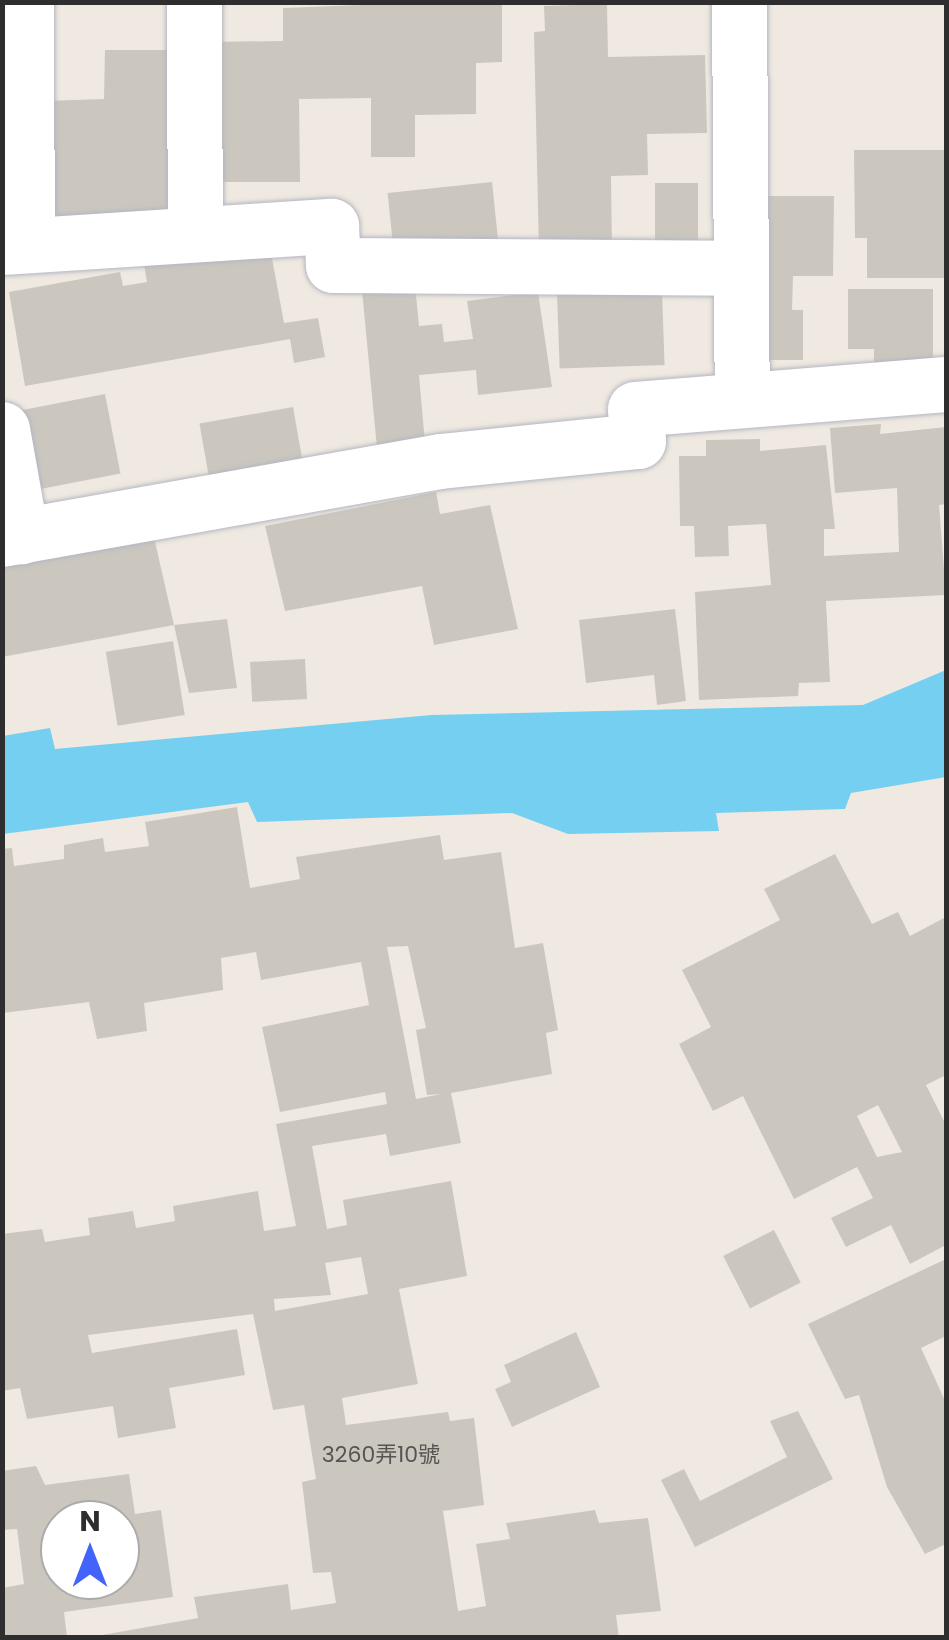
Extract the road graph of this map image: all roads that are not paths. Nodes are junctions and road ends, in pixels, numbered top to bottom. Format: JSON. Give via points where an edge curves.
{"nodes":[{"id":1,"x":26,"y":2,"type":"edge"},
{"id":2,"x":194,"y":2,"type":"edge"},
{"id":3,"x":739,"y":2,"type":"edge"},
{"id":4,"x":195,"y":232,"type":"junction"},
{"id":5,"x":15,"y":245,"type":"edge"},
{"id":6,"x":741,"y":268,"type":"junction"},
{"id":7,"x":946,"y":384,"type":"edge"},
{"id":8,"x":742,"y":400,"type":"junction"},
{"id":9,"x":2,"y":429,"type":"edge"},
{"id":10,"x":12,"y":537,"type":"edge"}],
"edges":[{"from":1,"to":5,"type":"street"},
{"from":2,"to":4,"type":"street"},
{"from":3,"to":6,"type":"street"},
{"from":4,"to":5,"type":"street"},
{"from":4,"to":6,"type":"street","via":[[331,226],[334,265]]},
{"from":6,"to":8,"type":"street"},
{"from":7,"to":8,"type":"street"},
{"from":8,"to":10,"type":"street","via":[[635,408],[638,441],[440,462]]},
{"from":9,"to":10,"type":"street"}]}
